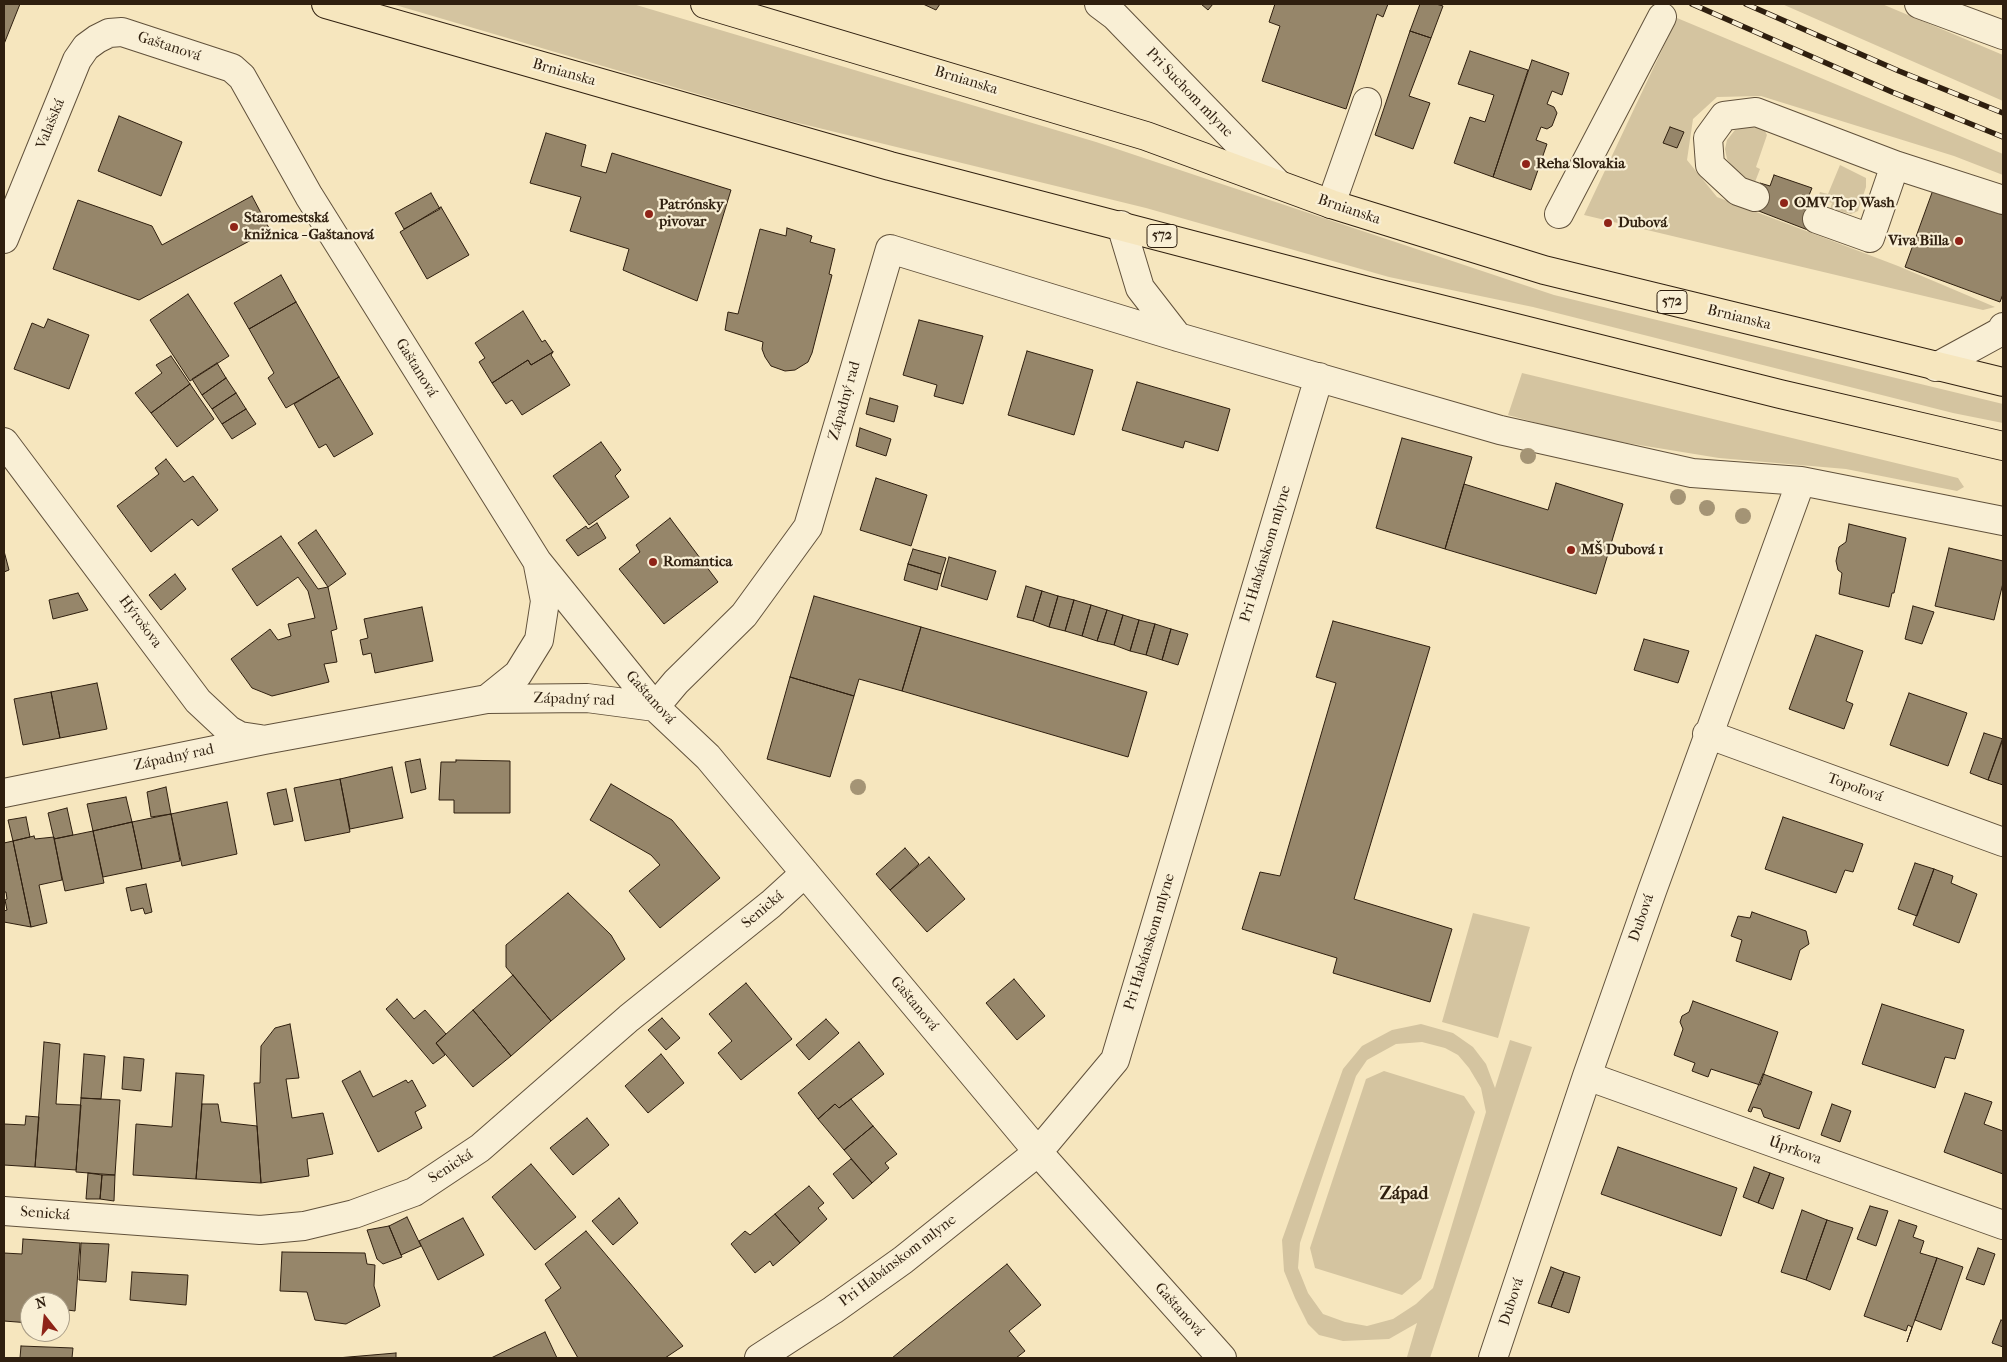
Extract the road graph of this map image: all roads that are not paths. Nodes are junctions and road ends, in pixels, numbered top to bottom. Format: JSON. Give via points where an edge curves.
{"nodes":[{"id":1,"x":326,"y":4,"type":"edge"},
{"id":2,"x":705,"y":4,"type":"edge"},
{"id":3,"x":1098,"y":4,"type":"edge"},
{"id":4,"x":1919,"y":4,"type":"edge"},
{"id":5,"x":1662,"y":17,"type":"dead end"},
{"id":6,"x":122,"y":32,"type":"joint"},
{"id":7,"x":2003,"y":36,"type":"edge"},
{"id":8,"x":1366,"y":102,"type":"dead end"},
{"id":9,"x":1895,"y":165,"type":"junction"},
{"id":10,"x":1278,"y":184,"type":"junction"},
{"id":11,"x":1755,"y":197,"type":"dead end"},
{"id":12,"x":2003,"y":200,"type":"edge"},
{"id":13,"x":1331,"y":204,"type":"junction"},
{"id":14,"x":1559,"y":214,"type":"dead end"},
{"id":15,"x":1817,"y":219,"type":"dead end"},
{"id":16,"x":1122,"y":225,"type":"junction"},
{"id":17,"x":4,"y":239,"type":"edge"},
{"id":18,"x":2003,"y":328,"type":"edge"},
{"id":19,"x":1178,"y":337,"type":"junction"},
{"id":20,"x":1936,"y":367,"type":"junction"},
{"id":21,"x":1320,"y":377,"type":"junction"},
{"id":22,"x":2003,"y":382,"type":"edge"},
{"id":23,"x":4,"y":442,"type":"edge"},
{"id":24,"x":2003,"y":446,"type":"edge"},
{"id":25,"x":4,"y":467,"type":"edge"},
{"id":26,"x":1801,"y":481,"type":"junction"},
{"id":27,"x":32,"y":482,"type":"junction"},
{"id":28,"x":2003,"y":522,"type":"edge"},
{"id":29,"x":537,"y":562,"type":"junction"},
{"id":30,"x":487,"y":699,"type":"junction"},
{"id":31,"x":655,"y":707,"type":"junction"},
{"id":32,"x":1707,"y":734,"type":"junction"},
{"id":33,"x":264,"y":740,"type":"junction"},
{"id":34,"x":4,"y":793,"type":"edge"},
{"id":35,"x":2003,"y":842,"type":"edge"},
{"id":36,"x":806,"y":873,"type":"junction"},
{"id":37,"x":1587,"y":1076,"type":"junction"},
{"id":38,"x":1038,"y":1152,"type":"junction"},
{"id":39,"x":4,"y":1211,"type":"edge"},
{"id":40,"x":2003,"y":1225,"type":"edge"},
{"id":41,"x":770,"y":1356,"type":"edge"},
{"id":42,"x":1223,"y":1358,"type":"edge"},
{"id":43,"x":1493,"y":1358,"type":"edge"}],
"edges":[{"from":1,"to":16,"type":"main road","name":"Brnianska","number":"572","via":[[890,166]]},
{"from":2,"to":10,"type":"main road","name":"Brnianska","number":"572","via":[[1146,136]]},
{"from":3,"to":10,"type":"street","name":"Pri Suchom mlyne","via":[[1122,23]]},
{"from":4,"to":7,"type":"street"},
{"from":5,"to":14,"type":"street"},
{"from":6,"to":17,"type":"street","name":"Valašská","via":[[109,33],[97,39],[77,60]]},
{"from":6,"to":29,"type":"street","name":"Gaštanová","via":[[232,68],[242,76],[309,196]]},
{"from":8,"to":13,"type":"street"},
{"from":9,"to":11,"type":"street","via":[[1756,112],[1724,116],[1708,138],[1710,165],[1738,191]]},
{"from":9,"to":12,"type":"street"},
{"from":9,"to":15,"type":"street","via":[[1870,238]]},
{"from":10,"to":13,"type":"main road","name":"Brnianska","number":"572"},
{"from":13,"to":20,"type":"main road","name":"Brnianska","number":"572","via":[[1544,270]]},
{"from":16,"to":19,"type":"street","via":[[1140,288]]},
{"from":16,"to":24,"type":"main road","name":"Brnianska","number":"572","via":[[1368,291]]},
{"from":18,"to":20,"type":"street"},
{"from":19,"to":21,"type":"street"},
{"from":19,"to":31,"type":"street","name":"Západný rad","via":[[890,249],[808,527],[744,615]]},
{"from":20,"to":22,"type":"main road","name":"Brnianska","number":"572"},
{"from":21,"to":26,"type":"street","via":[[1500,430],[1692,473]]},
{"from":21,"to":38,"type":"street","name":"Pri Habánskom mlyne","via":[[1115,1060]]},
{"from":23,"to":27,"type":"street"},
{"from":25,"to":27,"type":"street"},
{"from":26,"to":28,"type":"street"},
{"from":26,"to":32,"type":"street","name":"Dubová"},
{"from":27,"to":33,"type":"street","name":"Hýrošova","via":[[198,701],[229,730],[240,736]]},
{"from":29,"to":30,"type":"street","via":[[545,601],[539,640],[518,674]]},
{"from":29,"to":31,"type":"street","name":"Gaštanová"},
{"from":30,"to":31,"type":"street","name":"Západný rad","via":[[587,698]]},
{"from":30,"to":33,"type":"street","name":"Západný rad"},
{"from":31,"to":36,"type":"street","name":"Gaštanová","via":[[708,757]]},
{"from":32,"to":35,"type":"street","name":"Topoľová"},
{"from":32,"to":37,"type":"street","name":"Dubová"},
{"from":33,"to":34,"type":"street","name":"Západný rad"},
{"from":36,"to":38,"type":"street","name":"Gaštanová"},
{"from":36,"to":39,"type":"street","name":"Senická","via":[[629,1018],[480,1148],[414,1192],[354,1214],[304,1226],[260,1230]]},
{"from":37,"to":40,"type":"street","name":"Úprkova"},
{"from":37,"to":43,"type":"street","name":"Dubová"},
{"from":38,"to":41,"type":"street","name":"Pri Habánskom mlyne","via":[[903,1260]]},
{"from":38,"to":42,"type":"street","name":"Gaštanová"}]}
